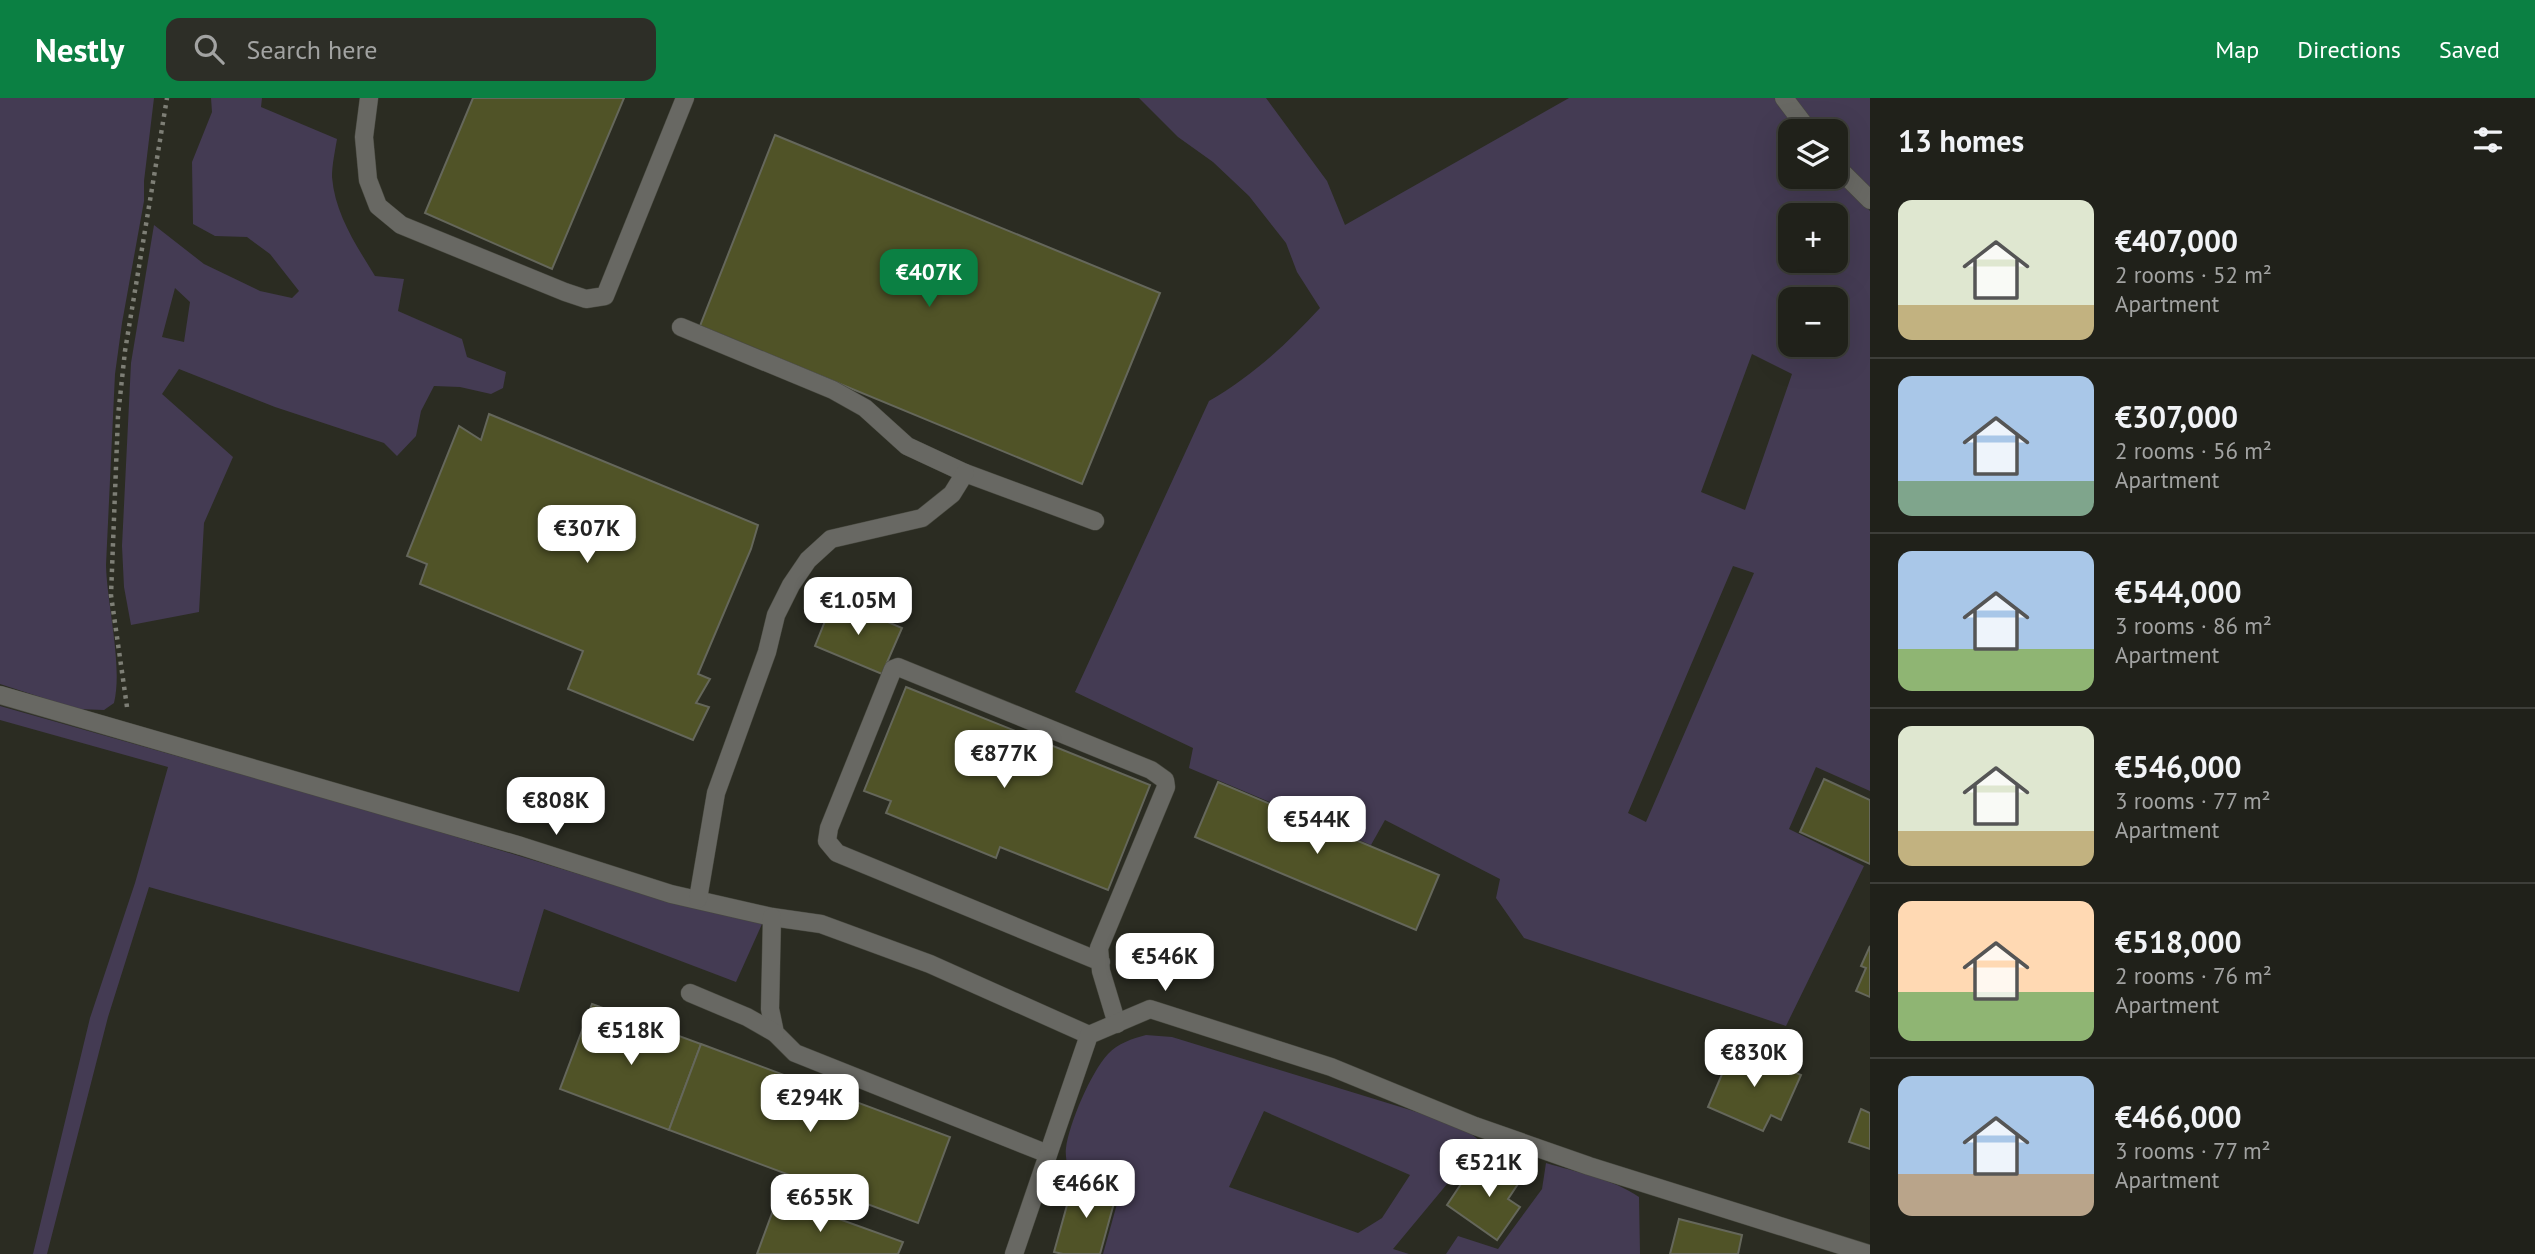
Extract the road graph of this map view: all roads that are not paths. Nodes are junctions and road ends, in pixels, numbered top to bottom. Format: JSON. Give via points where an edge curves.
{"nodes":[{"id":1,"x":369,"y":98,"type":"edge"},
{"id":2,"x":685,"y":98,"type":"edge"},
{"id":3,"x":1784,"y":98,"type":"edge"},
{"id":4,"x":1800,"y":119,"type":"edge"},
{"id":5,"x":1848,"y":178,"type":"edge"},
{"id":6,"x":1870,"y":200,"type":"edge"},
{"id":7,"x":681,"y":327,"type":"dead end"},
{"id":8,"x":965,"y":474,"type":"junction"},
{"id":9,"x":1095,"y":521,"type":"dead end"},
{"id":10,"x":0,"y":695,"type":"edge"},
{"id":11,"x":698,"y":899,"type":"junction"},
{"id":12,"x":772,"y":917,"type":"junction"},
{"id":13,"x":1101,"y":962,"type":"junction"},
{"id":14,"x":690,"y":993,"type":"dead end"},
{"id":15,"x":1117,"y":1024,"type":"junction"},
{"id":16,"x":775,"y":1033,"type":"junction"},
{"id":17,"x":1090,"y":1035,"type":"junction"},
{"id":18,"x":1048,"y":1154,"type":"junction"},
{"id":19,"x":1014,"y":1254,"type":"edge"},
{"id":20,"x":1869,"y":1254,"type":"edge"}],
"edges":[{"from":1,"to":2,"type":"street","via":[[364,137],[368,180],[378,206],[401,225],[586,299],[605,296]]},
{"from":3,"to":4,"type":"street"},
{"from":5,"to":6,"type":"street"},
{"from":7,"to":8,"type":"street","via":[[833,390],[865,408],[907,446]]},
{"from":8,"to":9,"type":"street"},
{"from":8,"to":11,"type":"street","via":[[953,494],[922,518],[831,539],[808,560],[791,585],[776,615],[716,793]]},
{"from":10,"to":11,"type":"street"},
{"from":11,"to":12,"type":"street"},
{"from":12,"to":16,"type":"street","via":[[770,1009]]},
{"from":12,"to":17,"type":"street","via":[[821,923],[930,964]]},
{"from":13,"to":13,"type":"street","via":[[1099,948],[1165,780],[1151,770],[911,672],[893,669],[827,841],[837,853]]},
{"from":13,"to":15,"type":"street"},
{"from":14,"to":16,"type":"street"},
{"from":15,"to":17,"type":"street"},
{"from":15,"to":20,"type":"street","via":[[1150,1009],[1331,1067],[1590,1167]]},
{"from":16,"to":18,"type":"street","via":[[795,1053]]},
{"from":17,"to":18,"type":"street"},
{"from":18,"to":19,"type":"street"}]}
